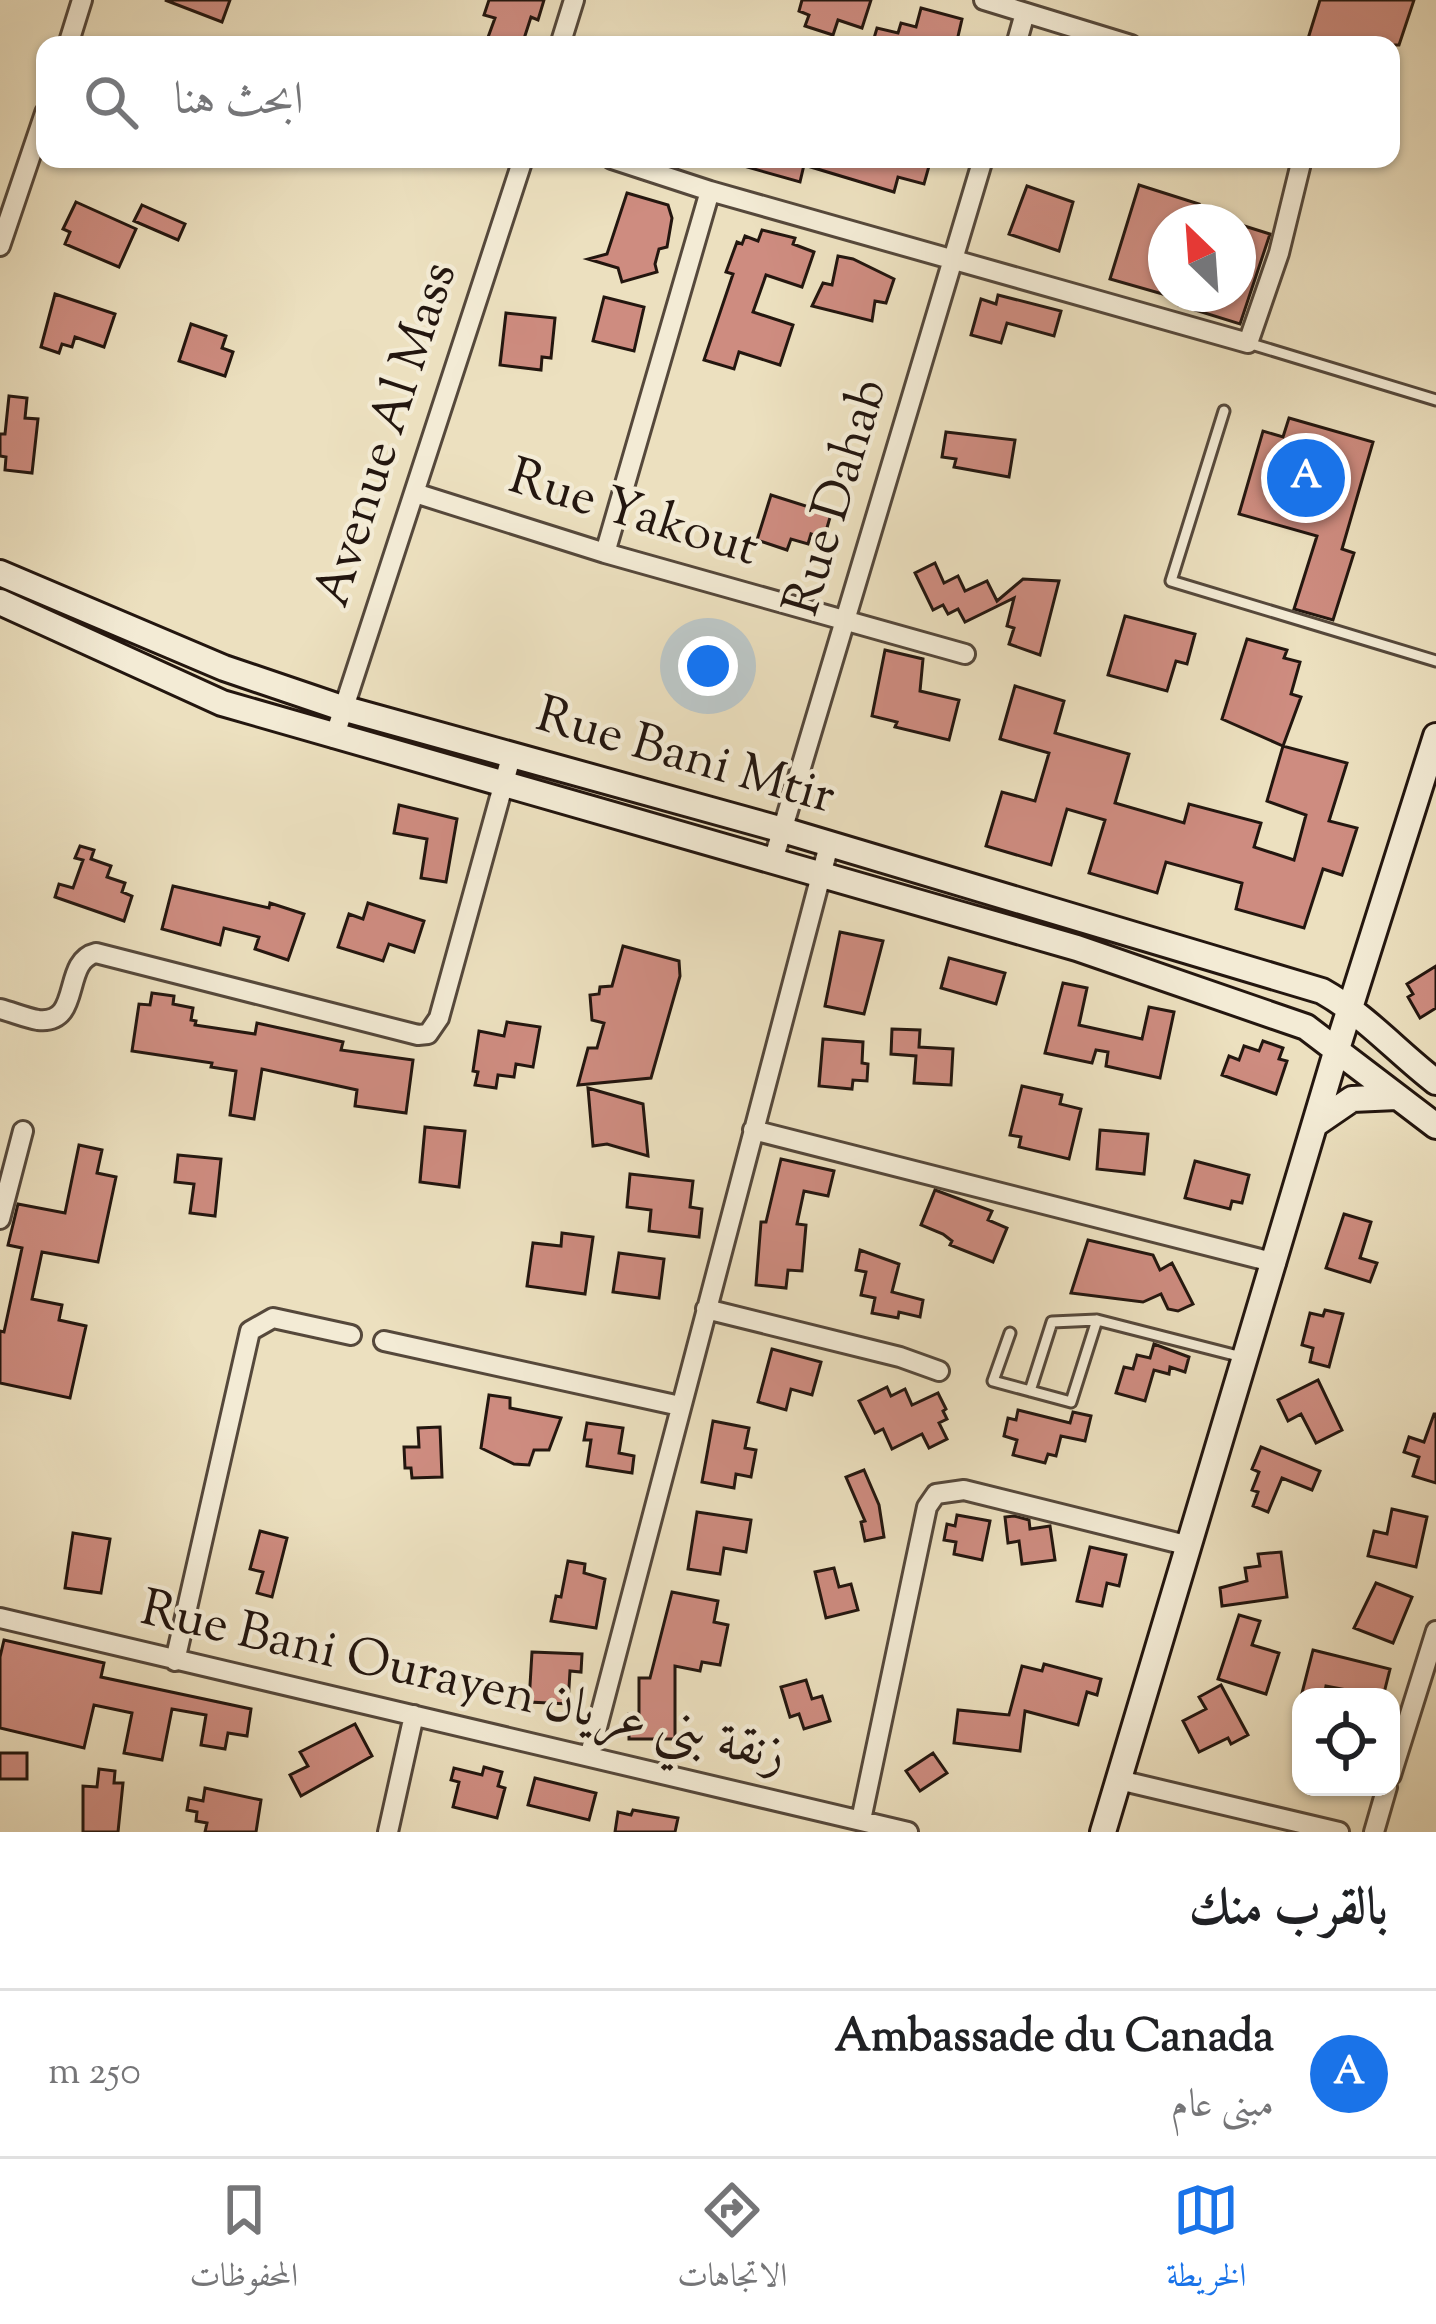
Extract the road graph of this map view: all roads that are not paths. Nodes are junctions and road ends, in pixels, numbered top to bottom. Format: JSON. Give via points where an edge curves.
{"nodes":[{"id":1,"x":82,"y":0,"type":"edge"},
{"id":2,"x":574,"y":0,"type":"edge"},
{"id":3,"x":984,"y":0,"type":"edge"},
{"id":4,"x":1025,"y":14,"type":"junction"},
{"id":5,"x":71,"y":36,"type":"edge"},
{"id":6,"x":563,"y":36,"type":"edge"},
{"id":7,"x":1019,"y":36,"type":"edge"},
{"id":8,"x":1100,"y":36,"type":"edge"},
{"id":9,"x":36,"y":132,"type":"edge"},
{"id":10,"x":520,"y":168,"type":"edge"},
{"id":11,"x":640,"y":168,"type":"edge"},
{"id":12,"x":980,"y":168,"type":"edge"},
{"id":13,"x":1300,"y":168,"type":"edge"},
{"id":14,"x":9,"y":189,"type":"edge"},
{"id":15,"x":710,"y":191,"type":"junction"},
{"id":16,"x":0,"y":247,"type":"edge"},
{"id":17,"x":955,"y":259,"type":"junction"},
{"id":18,"x":1248,"y":343,"type":"junction"},
{"id":19,"x":1436,"y":400,"type":"edge"},
{"id":20,"x":1224,"y":411,"type":"dead end"},
{"id":21,"x":415,"y":493,"type":"junction"},
{"id":22,"x":605,"y":553,"type":"junction"},
{"id":23,"x":0,"y":573,"type":"edge"},
{"id":24,"x":0,"y":602,"type":"edge"},
{"id":25,"x":844,"y":622,"type":"junction"},
{"id":26,"x":965,"y":653,"type":"dead end"},
{"id":27,"x":1436,"y":661,"type":"edge"},
{"id":28,"x":342,"y":708,"type":"junction"},
{"id":29,"x":1436,"y":736,"type":"edge"},
{"id":30,"x":334,"y":738,"type":"junction"},
{"id":31,"x":511,"y":757,"type":"junction"},
{"id":32,"x":501,"y":785,"type":"junction"},
{"id":33,"x":783,"y":830,"type":"junction"},
{"id":34,"x":829,"y":845,"type":"junction"},
{"id":35,"x":773,"y":861,"type":"junction"},
{"id":36,"x":820,"y":876,"type":"junction"},
{"id":37,"x":1353,"y":1008,"type":"junction"},
{"id":38,"x":0,"y":1009,"type":"edge"},
{"id":39,"x":1337,"y":1049,"type":"junction"},
{"id":40,"x":1436,"y":1082,"type":"edge"},
{"id":41,"x":1397,"y":1097,"type":"junction"},
{"id":42,"x":1316,"y":1124,"type":"junction"},
{"id":43,"x":1436,"y":1126,"type":"edge"},
{"id":44,"x":753,"y":1130,"type":"junction"},
{"id":45,"x":23,"y":1131,"type":"dead end"},
{"id":46,"x":0,"y":1219,"type":"edge"},
{"id":47,"x":1276,"y":1263,"type":"junction"},
{"id":48,"x":706,"y":1309,"type":"junction"},
{"id":49,"x":1097,"y":1320,"type":"junction"},
{"id":50,"x":1010,"y":1333,"type":"dead end"},
{"id":51,"x":351,"y":1335,"type":"dead end"},
{"id":52,"x":384,"y":1341,"type":"dead end"},
{"id":53,"x":1247,"y":1358,"type":"junction"},
{"id":54,"x":939,"y":1371,"type":"dead end"},
{"id":55,"x":1030,"y":1391,"type":"junction"},
{"id":56,"x":680,"y":1406,"type":"junction"},
{"id":57,"x":1190,"y":1546,"type":"junction"},
{"id":58,"x":0,"y":1618,"type":"edge"},
{"id":59,"x":1436,"y":1630,"type":"edge"},
{"id":60,"x":175,"y":1660,"type":"junction"},
{"id":61,"x":414,"y":1714,"type":"junction"},
{"id":62,"x":1400,"y":1746,"type":"edge"},
{"id":63,"x":590,"y":1754,"type":"junction"},
{"id":64,"x":1119,"y":1780,"type":"junction"},
{"id":65,"x":1385,"y":1796,"type":"edge"},
{"id":66,"x":861,"y":1820,"type":"junction"},
{"id":67,"x":388,"y":1832,"type":"edge"},
{"id":68,"x":908,"y":1832,"type":"edge"},
{"id":69,"x":1103,"y":1832,"type":"edge"},
{"id":70,"x":1339,"y":1832,"type":"edge"},
{"id":71,"x":1374,"y":1832,"type":"edge"}],
"edges":[{"from":1,"to":5,"type":"street"},
{"from":2,"to":6,"type":"street"},
{"from":3,"to":4,"type":"street"},
{"from":4,"to":7,"type":"street"},
{"from":4,"to":8,"type":"street"},
{"from":9,"to":14,"type":"street"},
{"from":10,"to":21,"type":"street","name":"Avenue Al Mass"},
{"from":11,"to":15,"type":"street"},
{"from":12,"to":17,"type":"street","name":"Rue Dahab"},
{"from":13,"to":18,"type":"street"},
{"from":14,"to":16,"type":"street"},
{"from":15,"to":17,"type":"street"},
{"from":15,"to":22,"type":"street"},
{"from":17,"to":18,"type":"street"},
{"from":17,"to":25,"type":"street","name":"Rue Dahab"},
{"from":18,"to":19,"type":"lane"},
{"from":20,"to":27,"type":"lane","via":[[1171,581]]},
{"from":21,"to":22,"type":"street","name":"Rue Yakout"},
{"from":21,"to":28,"type":"street","name":"Avenue Al Mass"},
{"from":22,"to":25,"type":"street","name":"Rue Yakout"},
{"from":23,"to":28,"type":"street","name":"Rue Bani Mtir","via":[[224,668]]},
{"from":24,"to":30,"type":"street","name":"Rue Bani Mtir","via":[[222,703]]},
{"from":25,"to":26,"type":"street","name":"Rue Yakout"},
{"from":25,"to":33,"type":"street","name":"Rue Dahab"},
{"from":28,"to":30,"type":"street","name":"Avenue Al Mass"},
{"from":28,"to":31,"type":"street","name":"Rue Bani Mtir"},
{"from":29,"to":37,"type":"street"},
{"from":30,"to":32,"type":"street","name":"Rue Bani Mtir"},
{"from":31,"to":32,"type":"street"},
{"from":31,"to":33,"type":"street","name":"Rue Bani Mtir"},
{"from":32,"to":35,"type":"street","name":"Rue Bani Mtir"},
{"from":32,"to":38,"type":"street","via":[[439,1018],[428,1034],[96,953],[78,964],[59,1014],[41,1020]]},
{"from":33,"to":34,"type":"street","name":"Rue Bani Mtir"},
{"from":33,"to":35,"type":"street","name":"Rue Dahab"},
{"from":34,"to":36,"type":"street"},
{"from":34,"to":37,"type":"street","name":"Rue Bani Mtir","via":[[1322,991]]},
{"from":35,"to":36,"type":"street","name":"Rue Bani Mtir"},
{"from":36,"to":39,"type":"street","name":"Rue Bani Mtir","via":[[1077,948],[1306,1027]]},
{"from":36,"to":44,"type":"street"},
{"from":37,"to":39,"type":"street"},
{"from":37,"to":40,"type":"street"},
{"from":39,"to":41,"type":"street","name":"Rue Bani Mtir"},
{"from":39,"to":42,"type":"street"},
{"from":41,"to":42,"type":"street","via":[[1352,1099]]},
{"from":41,"to":43,"type":"street","name":"Rue Bani Mtir"},
{"from":42,"to":47,"type":"street"},
{"from":44,"to":47,"type":"street"},
{"from":44,"to":48,"type":"street"},
{"from":45,"to":46,"type":"street"},
{"from":47,"to":53,"type":"street"},
{"from":48,"to":54,"type":"street"},
{"from":48,"to":56,"type":"street"},
{"from":49,"to":53,"type":"lane"},
{"from":49,"to":55,"type":"lane","via":[[1052,1322]]},
{"from":49,"to":55,"type":"lane","via":[[1071,1402]]},
{"from":50,"to":55,"type":"lane","via":[[993,1381]]},
{"from":51,"to":60,"type":"street","via":[[273,1318],[250,1331]]},
{"from":52,"to":56,"type":"street"},
{"from":53,"to":57,"type":"street"},
{"from":56,"to":63,"type":"street"},
{"from":57,"to":64,"type":"street"},
{"from":57,"to":66,"type":"street","via":[[964,1490],[936,1494]]},
{"from":58,"to":60,"type":"street","name":"Rue Bani Ourayen زنقة بني عريان"},
{"from":59,"to":62,"type":"street"},
{"from":60,"to":61,"type":"street","name":"Rue Bani Ourayen زنقة بني عريان"},
{"from":61,"to":63,"type":"street","name":"Rue Bani Ourayen زنقة بني عريان"},
{"from":61,"to":67,"type":"street"},
{"from":63,"to":66,"type":"street","name":"Rue Bani Ourayen زنقة بني عريان"},
{"from":64,"to":69,"type":"street"},
{"from":64,"to":70,"type":"street"},
{"from":65,"to":71,"type":"street"},
{"from":66,"to":68,"type":"street","name":"Rue Bani Ourayen زنقة بني عريان"}]}
